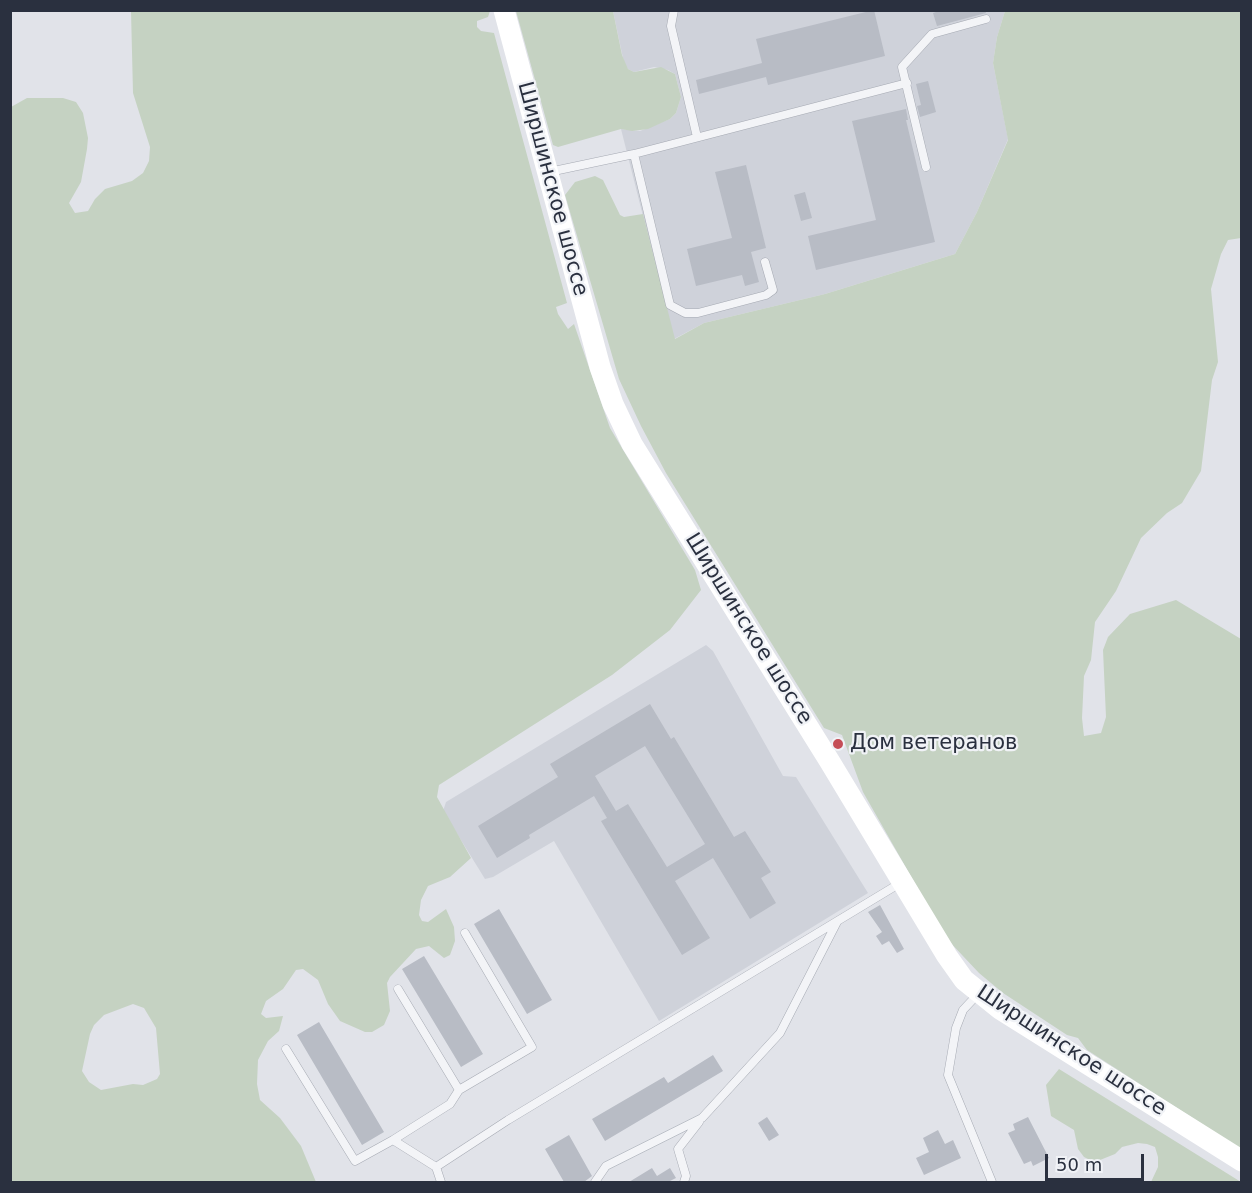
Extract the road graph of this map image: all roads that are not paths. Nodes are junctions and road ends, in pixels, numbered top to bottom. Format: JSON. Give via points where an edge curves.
{"nodes":[{"id":1,"x":504,"y":10,"type":"edge"},
{"id":2,"x":674,"y":10,"type":"edge"},
{"id":3,"x":986,"y":19,"type":"dead end"},
{"id":4,"x":907,"y":83,"type":"junction"},
{"id":5,"x":697,"y":137,"type":"junction"},
{"id":6,"x":634,"y":154,"type":"junction"},
{"id":7,"x":926,"y":167,"type":"dead end"},
{"id":8,"x":548,"y":172,"type":"junction"},
{"id":9,"x":765,"y":262,"type":"dead end"},
{"id":10,"x":903,"y":881,"type":"junction"},
{"id":11,"x":838,"y":921,"type":"junction"},
{"id":12,"x":465,"y":933,"type":"dead end"},
{"id":13,"x":398,"y":989,"type":"dead end"},
{"id":14,"x":979,"y":993,"type":"junction"},
{"id":15,"x":286,"y":1049,"type":"dead end"},
{"id":16,"x":459,"y":1090,"type":"junction"},
{"id":17,"x":702,"y":1118,"type":"junction"},
{"id":18,"x":393,"y":1140,"type":"junction"},
{"id":19,"x":1242,"y":1161,"type":"edge"},
{"id":20,"x":436,"y":1167,"type":"junction"},
{"id":21,"x":441,"y":1182,"type":"edge"},
{"id":22,"x":595,"y":1182,"type":"edge"},
{"id":23,"x":684,"y":1182,"type":"edge"},
{"id":24,"x":992,"y":1182,"type":"edge"}],
"edges":[{"from":1,"to":8,"type":"main road","name":"Ширшинское шоссе"},
{"from":2,"to":5,"type":"lane","via":[[671,26]]},
{"from":3,"to":4,"type":"lane","via":[[932,34],[903,67]]},
{"from":4,"to":5,"type":"lane"},
{"from":4,"to":7,"type":"lane"},
{"from":5,"to":6,"type":"lane"},
{"from":6,"to":8,"type":"lane"},
{"from":6,"to":9,"type":"lane","via":[[670,305],[685,313],[699,313],[766,296],[773,290]]},
{"from":8,"to":10,"type":"main road","name":"Ширшинское шоссе","via":[[600,367],[632,444]]},
{"from":10,"to":11,"type":"lane"},
{"from":10,"to":14,"type":"main road","name":"Ширшинское шоссе","via":[[947,956]]},
{"from":11,"to":17,"type":"lane","via":[[780,1033]]},
{"from":11,"to":20,"type":"lane"},
{"from":12,"to":16,"type":"lane","via":[[532,1047]]},
{"from":13,"to":16,"type":"lane"},
{"from":14,"to":19,"type":"main road","name":"Ширшинское шоссе"},
{"from":14,"to":24,"type":"lane","via":[[963,1010],[956,1028],[948,1075]]},
{"from":15,"to":18,"type":"lane","via":[[356,1161]]},
{"from":16,"to":18,"type":"lane","via":[[450,1104]]},
{"from":17,"to":22,"type":"lane","via":[[606,1166]]},
{"from":17,"to":23,"type":"lane","via":[[678,1149],[686,1176]]},
{"from":18,"to":20,"type":"lane"},
{"from":20,"to":21,"type":"lane"}]}
